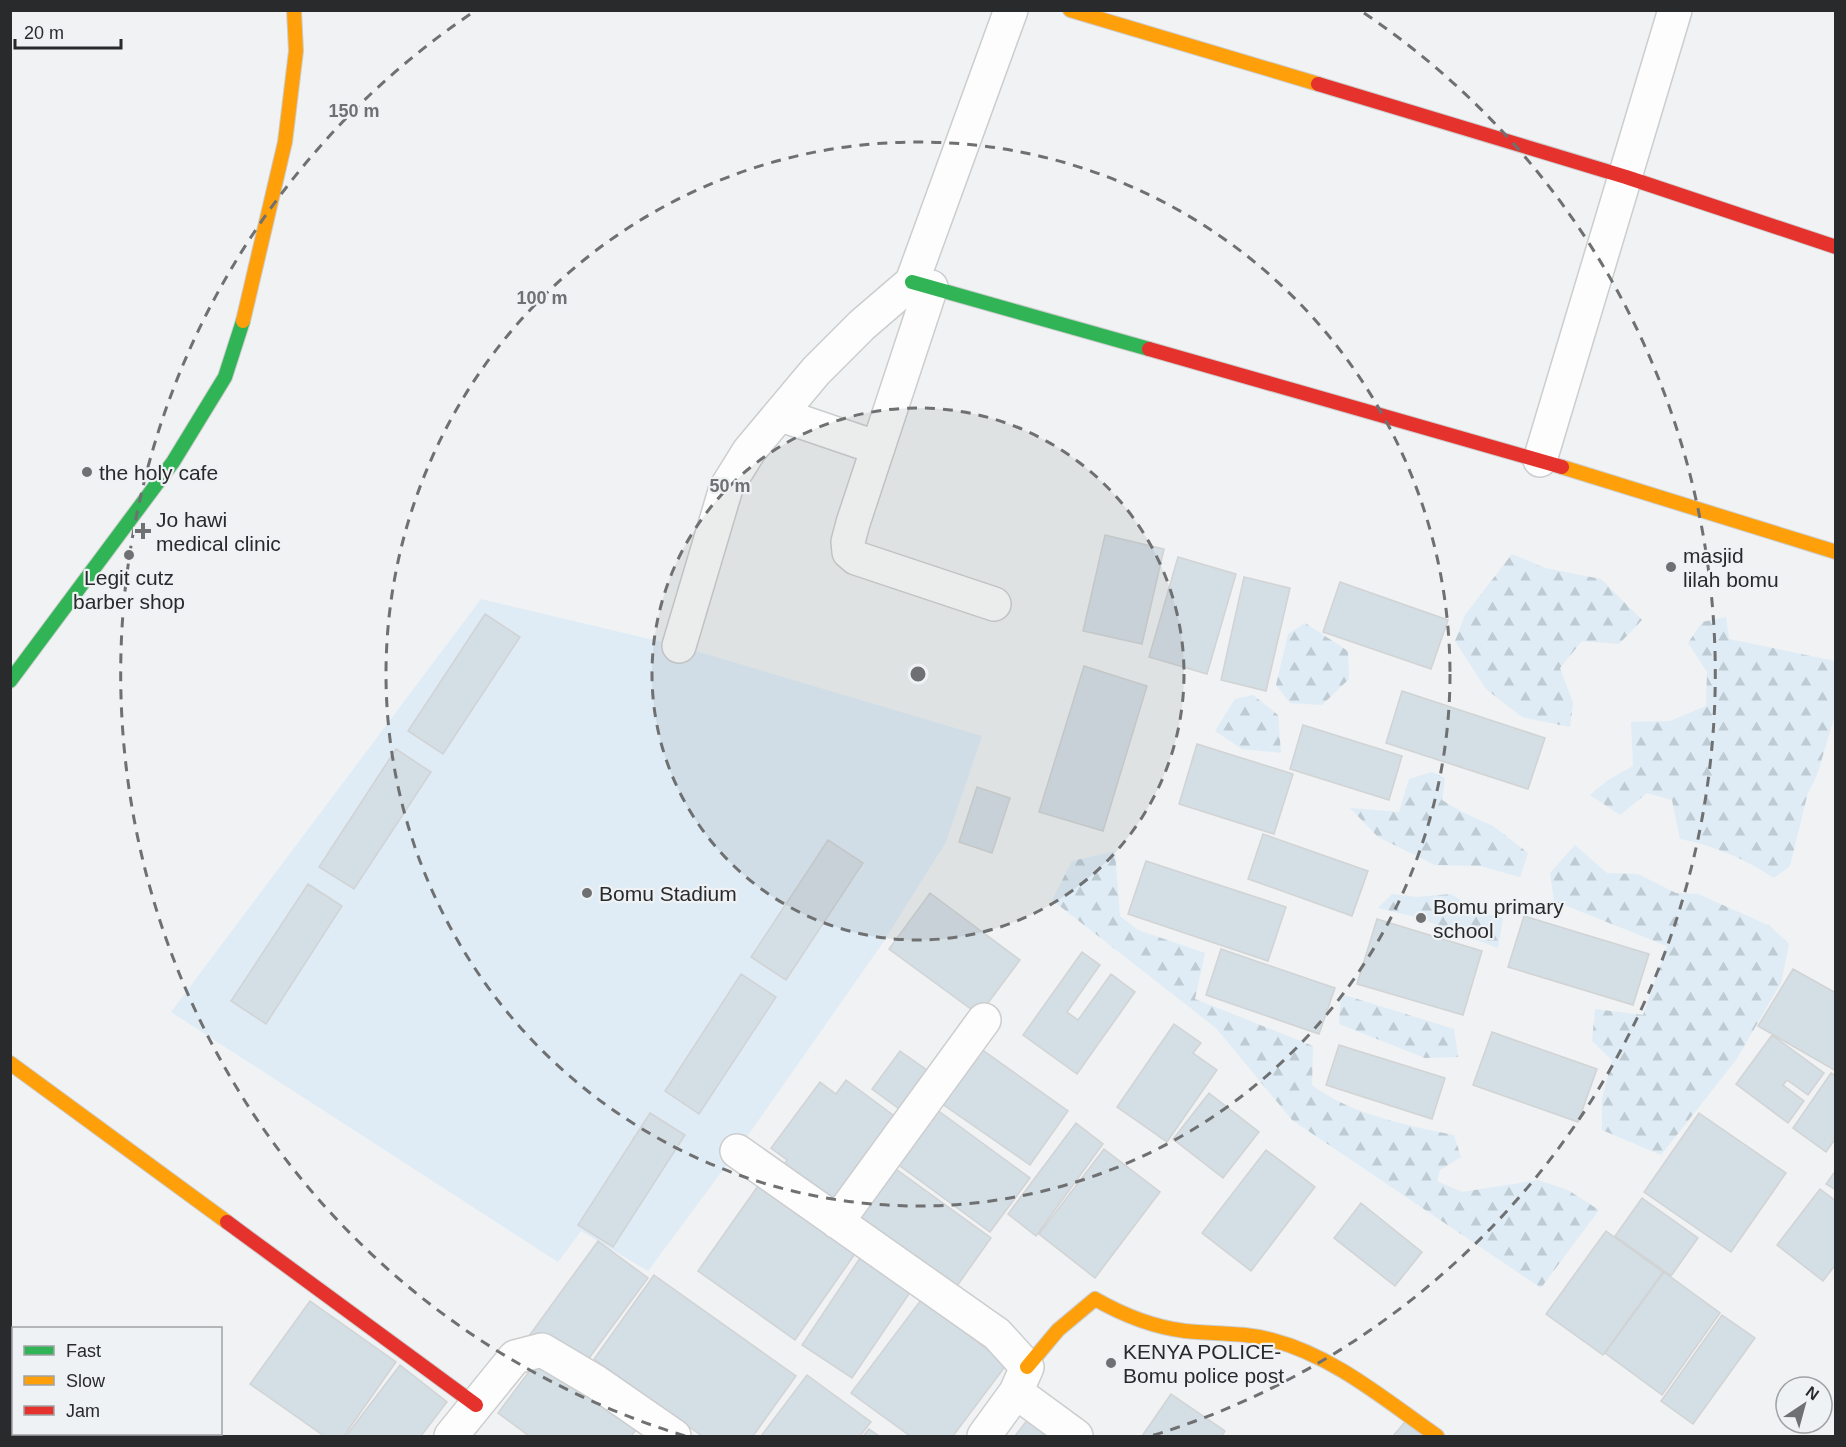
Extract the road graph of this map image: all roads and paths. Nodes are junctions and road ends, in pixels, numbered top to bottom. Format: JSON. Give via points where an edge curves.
{"nodes":[{"id":1,"x":294,"y":10,"type":"edge"},
{"id":2,"x":1011,"y":10,"type":"edge"},
{"id":3,"x":1070,"y":10,"type":"edge"},
{"id":4,"x":1675,"y":10,"type":"edge"},
{"id":5,"x":1626,"y":177,"type":"junction"},
{"id":6,"x":1836,"y":247,"type":"edge"},
{"id":7,"x":922,"y":285,"type":"junction"},
{"id":8,"x":781,"y":414,"type":"junction"},
{"id":9,"x":878,"y":448,"type":"junction"},
{"id":10,"x":1540,"y":460,"type":"junction"},
{"id":11,"x":1836,"y":552,"type":"edge"},
{"id":12,"x":994,"y":604,"type":"dead end"},
{"id":13,"x":679,"y":645,"type":"dead end"},
{"id":14,"x":10,"y":681,"type":"edge"},
{"id":15,"x":984,"y":1020,"type":"dead end"},
{"id":16,"x":10,"y":1063,"type":"edge"},
{"id":17,"x":737,"y":1151,"type":"dead end"},
{"id":18,"x":837,"y":1222,"type":"junction"},
{"id":19,"x":1022,"y":1380,"type":"junction"},
{"id":20,"x":476,"y":1405,"type":"junction"},
{"id":21,"x":451,"y":1437,"type":"edge"},
{"id":22,"x":674,"y":1437,"type":"edge"},
{"id":23,"x":984,"y":1437,"type":"edge"},
{"id":24,"x":1077,"y":1437,"type":"edge"},
{"id":25,"x":1437,"y":1437,"type":"edge"}],
"edges":[{"from":1,"to":14,"type":"street","via":[[296,51],[285,142],[250,301],[225,377],[173,462]]},
{"from":2,"to":7,"type":"street"},
{"from":3,"to":5,"type":"street"},
{"from":4,"to":5,"type":"street"},
{"from":5,"to":6,"type":"street"},
{"from":5,"to":10,"type":"street"},
{"from":7,"to":8,"type":"street","via":[[862,325],[816,371]]},
{"from":7,"to":9,"type":"street"},
{"from":7,"to":10,"type":"street"},
{"from":8,"to":9,"type":"street"},
{"from":8,"to":13,"type":"street","via":[[749,451],[726,488]]},
{"from":9,"to":12,"type":"street","via":[[853,523],[849,552],[856,558]]},
{"from":10,"to":11,"type":"street"},
{"from":15,"to":18,"type":"street"},
{"from":16,"to":20,"type":"street"},
{"from":17,"to":18,"type":"street"},
{"from":18,"to":19,"type":"street","via":[[997,1334]]},
{"from":19,"to":23,"type":"street"},
{"from":19,"to":24,"type":"street"},
{"from":19,"to":25,"type":"street","via":[[1037,1352],[1080,1308],[1095,1299],[1127,1318],[1182,1330],[1258,1336],[1309,1352]]},
{"from":20,"to":21,"type":"street"},
{"from":20,"to":22,"type":"street","via":[[515,1357],[542,1350],[597,1382]]}]}
